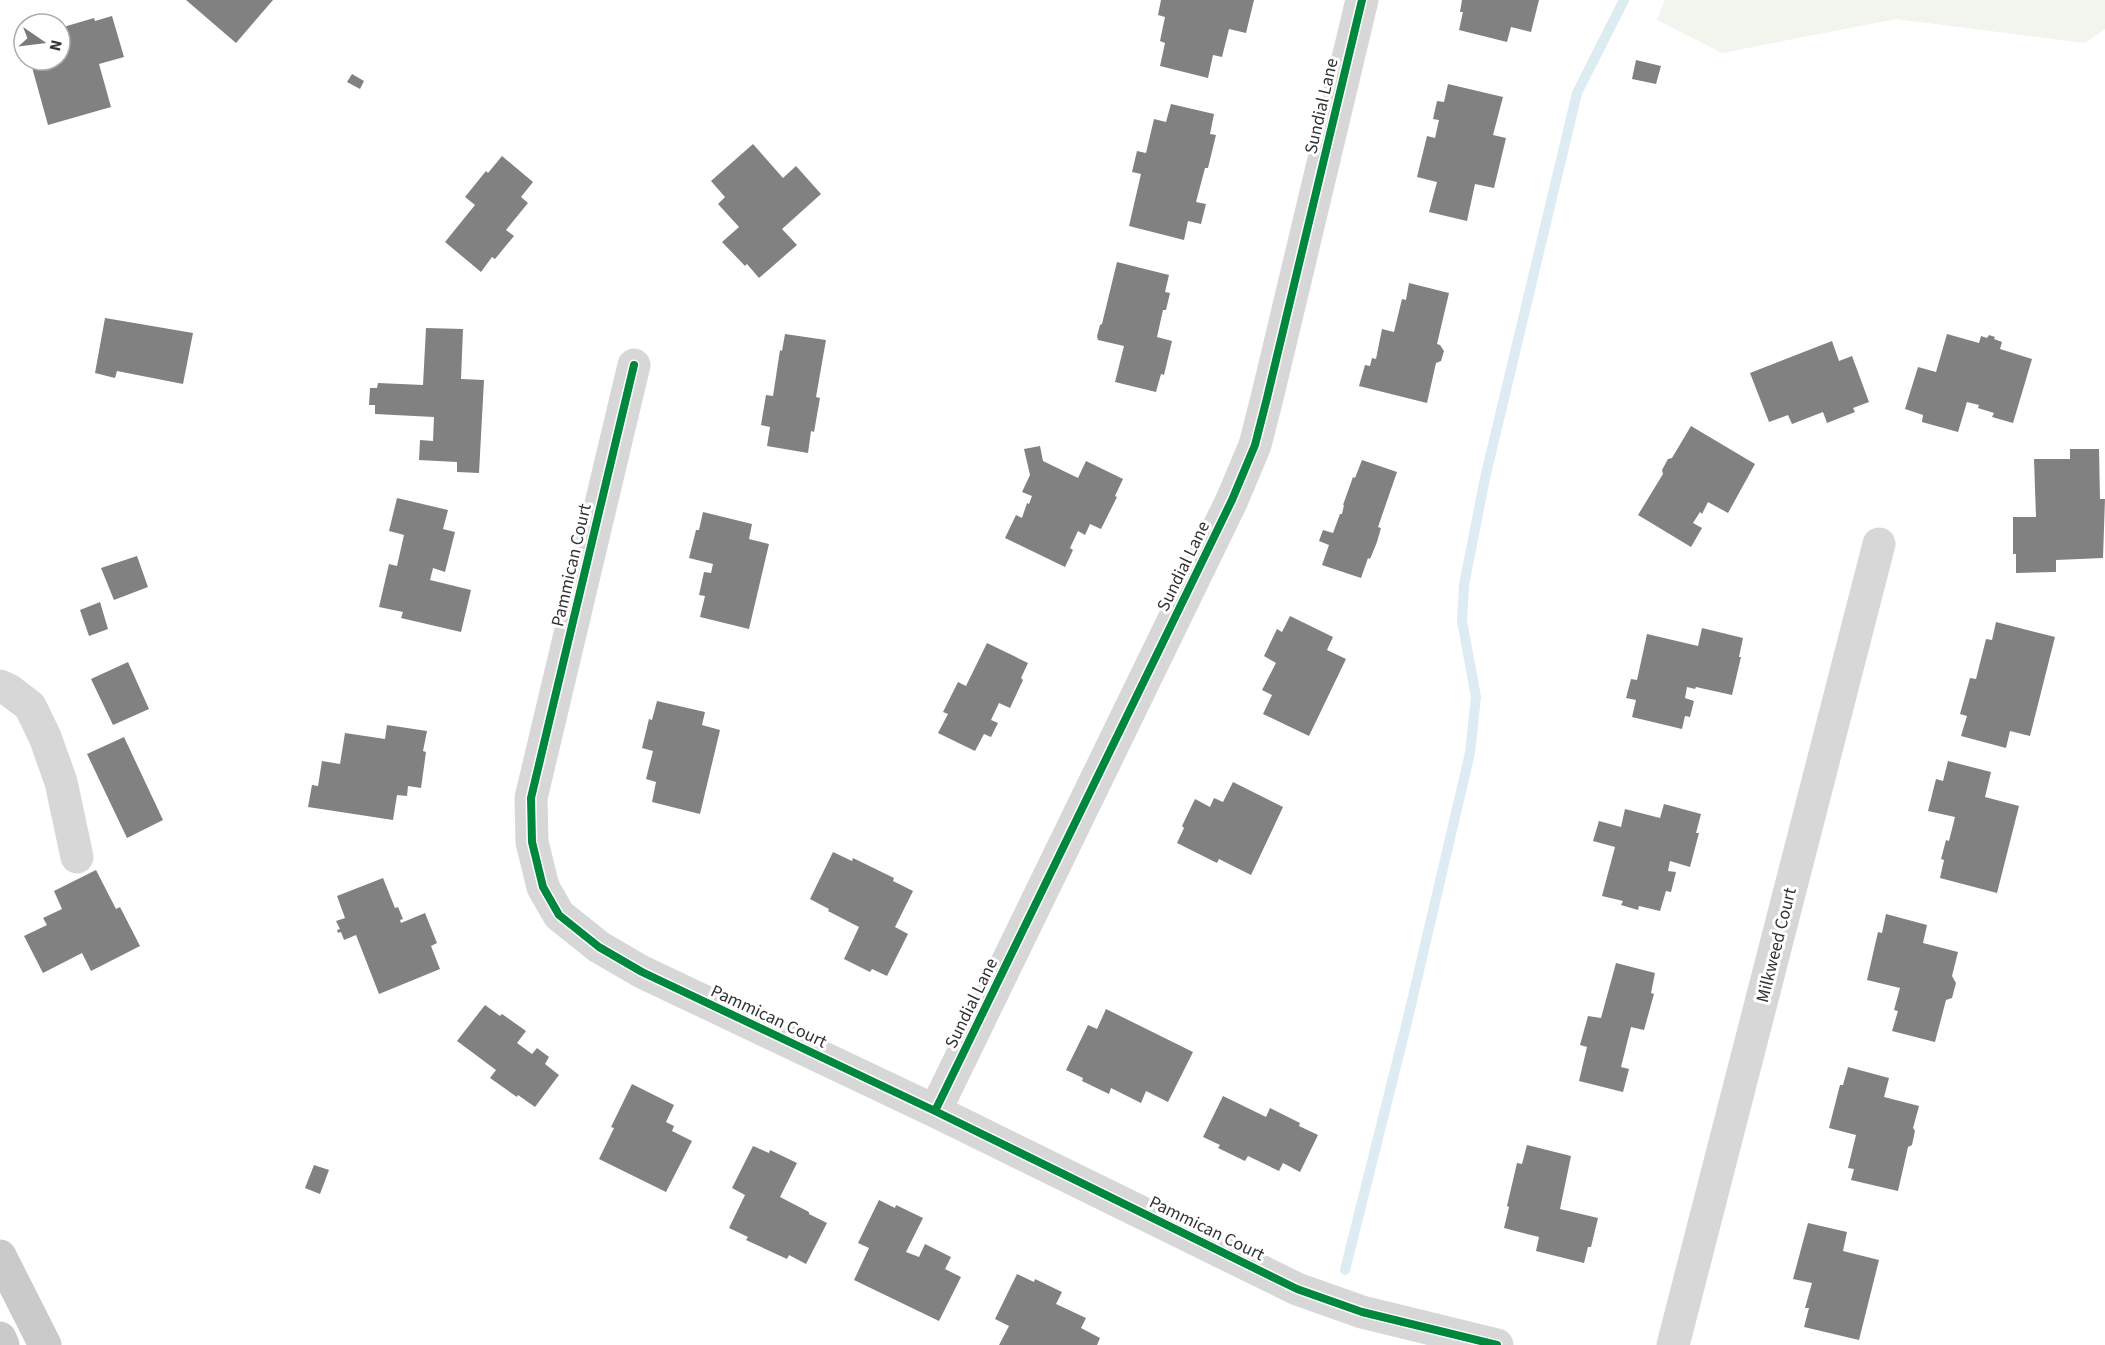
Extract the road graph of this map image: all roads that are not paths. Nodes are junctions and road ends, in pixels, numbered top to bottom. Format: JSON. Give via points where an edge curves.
{"nodes":[{"id":1,"x":1362,"y":0,"type":"edge"},
{"id":2,"x":634,"y":365,"type":"dead end"},
{"id":3,"x":1878,"y":544,"type":"dead end"},
{"id":4,"x":0,"y":686,"type":"edge"},
{"id":5,"x":77,"y":857,"type":"dead end"},
{"id":6,"x":935,"y":1111,"type":"junction"},
{"id":7,"x":0,"y":1256,"type":"edge"},
{"id":8,"x":0,"y":1338,"type":"edge"},
{"id":9,"x":3,"y":1345,"type":"edge"},
{"id":10,"x":45,"y":1345,"type":"edge"},
{"id":11,"x":1497,"y":1345,"type":"edge"},
{"id":12,"x":1673,"y":1345,"type":"edge"}],
"edges":[{"from":1,"to":6,"type":"street","name":"Sundial Lane","via":[[1255,445],[1232,500]]},
{"from":2,"to":6,"type":"street","name":"Pammican Court","via":[[531,798],[532,842],[543,887],[559,915],[599,947],[642,972]]},
{"from":3,"to":12,"type":"street","name":"Milkweed Court"},
{"from":4,"to":5,"type":"street","via":[[30,706],[45,737],[62,782]]},
{"from":6,"to":11,"type":"street","name":"Pammican Court","via":[[1297,1289],[1362,1312]]},
{"from":7,"to":10,"type":"main road"},
{"from":8,"to":9,"type":"main road"}]}
